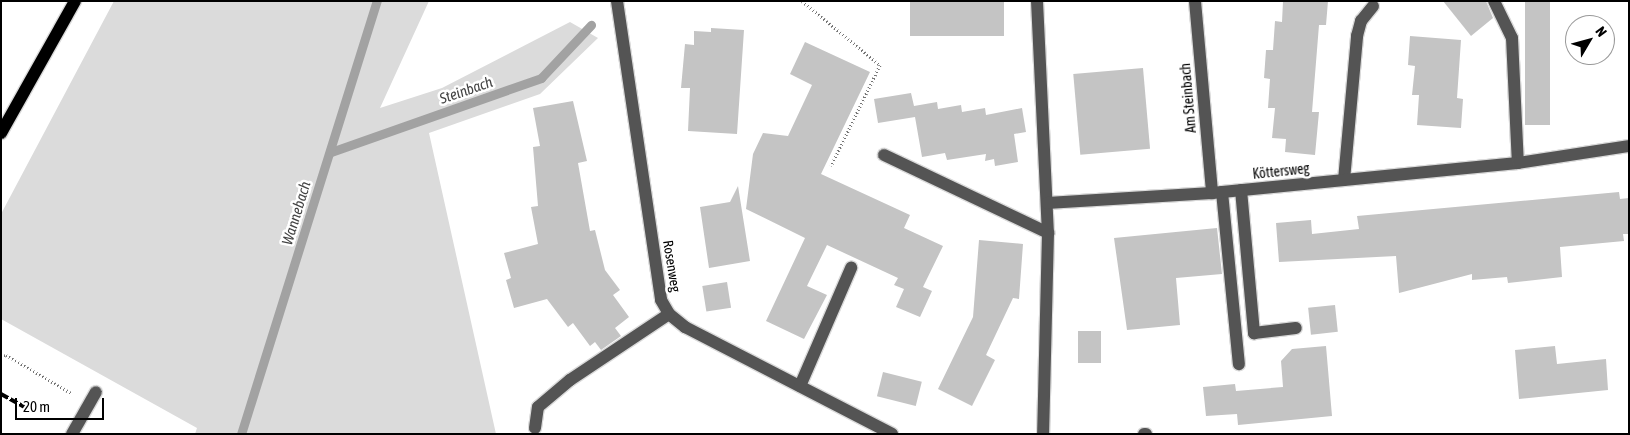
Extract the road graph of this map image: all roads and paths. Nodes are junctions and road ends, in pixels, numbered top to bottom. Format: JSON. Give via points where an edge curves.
{"nodes":[{"id":1,"x":74,"y":1,"type":"edge"},
{"id":2,"x":802,"y":1,"type":"edge"},
{"id":3,"x":1038,"y":1,"type":"edge"},
{"id":4,"x":1195,"y":1,"type":"edge"},
{"id":5,"x":1494,"y":1,"type":"edge"},
{"id":6,"x":620,"y":2,"type":"edge"},
{"id":7,"x":1373,"y":6,"type":"dead end"},
{"id":8,"x":1,"y":133,"type":"edge"},
{"id":9,"x":1629,"y":146,"type":"edge"},
{"id":10,"x":884,"y":155,"type":"dead end"},
{"id":11,"x":1518,"y":163,"type":"junction"},
{"id":12,"x":831,"y":166,"type":"dead end"},
{"id":13,"x":1344,"y":180,"type":"junction"},
{"id":14,"x":1241,"y":190,"type":"junction"},
{"id":15,"x":1217,"y":192,"type":"junction"},
{"id":16,"x":1046,"y":203,"type":"junction"},
{"id":17,"x":1048,"y":233,"type":"junction"},
{"id":18,"x":851,"y":268,"type":"dead end"},
{"id":19,"x":670,"y":314,"type":"junction"},
{"id":20,"x":1296,"y":328,"type":"dead end"},
{"id":21,"x":1,"y":357,"type":"edge"},
{"id":22,"x":1239,"y":364,"type":"dead end"},
{"id":23,"x":800,"y":386,"type":"junction"},
{"id":24,"x":96,"y":392,"type":"dead end"},
{"id":25,"x":89,"y":403,"type":"junction"},
{"id":26,"x":535,"y":428,"type":"dead end"},
{"id":27,"x":72,"y":434,"type":"edge"},
{"id":28,"x":892,"y":434,"type":"edge"},
{"id":29,"x":1043,"y":434,"type":"edge"}],
"edges":[{"from":1,"to":8,"type":"main road"},
{"from":2,"to":12,"type":"path","via":[[880,65]]},
{"from":3,"to":16,"type":"street"},
{"from":4,"to":15,"type":"street","name":"Am Steinbach"},
{"from":5,"to":11,"type":"street","via":[[1512,38]]},
{"from":6,"to":19,"type":"street","name":"Rosenweg","via":[[661,300]]},
{"from":7,"to":13,"type":"street","via":[[1361,21],[1357,36]]},
{"from":9,"to":11,"type":"street","name":"Köttersweg"},
{"from":10,"to":17,"type":"street"},
{"from":11,"to":13,"type":"street","name":"Köttersweg"},
{"from":13,"to":14,"type":"street","name":"Köttersweg"},
{"from":14,"to":15,"type":"street","name":"Köttersweg"},
{"from":14,"to":20,"type":"street","via":[[1254,333]]},
{"from":15,"to":16,"type":"street","name":"Köttersweg"},
{"from":15,"to":22,"type":"street","name":"Am Steinbach"},
{"from":16,"to":17,"type":"street"},
{"from":17,"to":29,"type":"street"},
{"from":18,"to":23,"type":"street"},
{"from":19,"to":23,"type":"street","name":"Rosenweg","via":[[685,327]]},
{"from":19,"to":26,"type":"street","via":[[538,407]]},
{"from":21,"to":25,"type":"path","via":[[6,355]]},
{"from":23,"to":28,"type":"street","name":"Rosenweg"},
{"from":24,"to":25,"type":"street"},
{"from":25,"to":27,"type":"street"}]}
